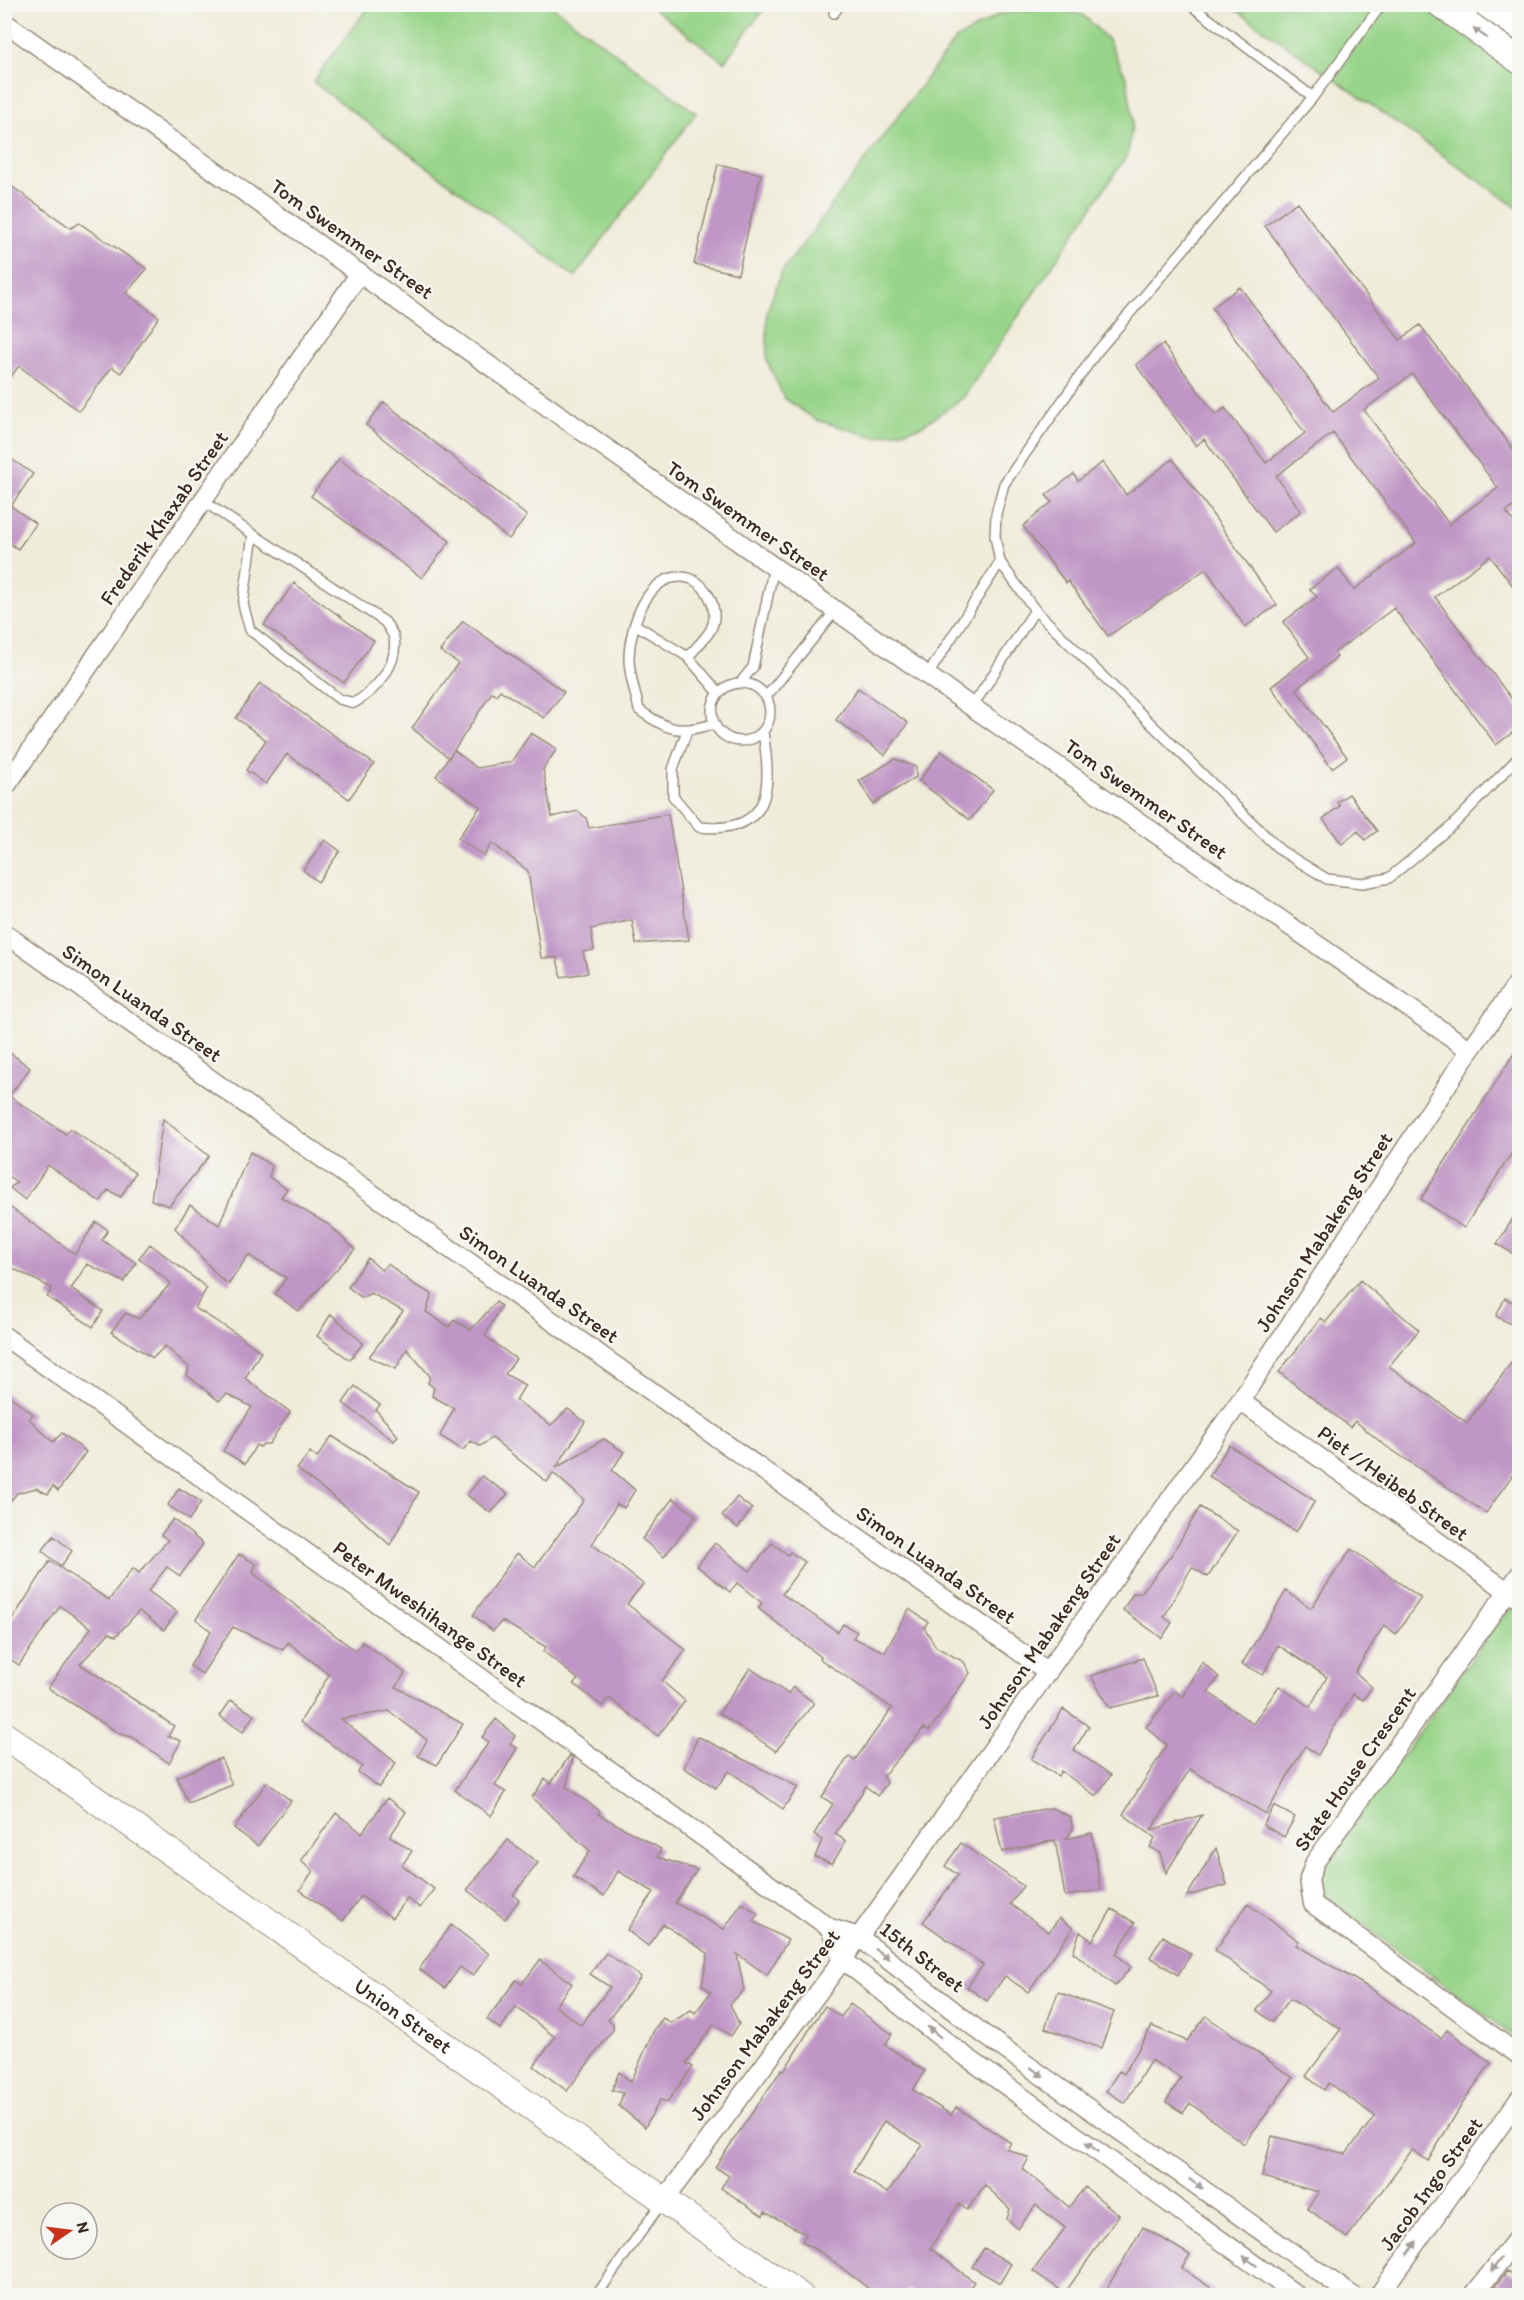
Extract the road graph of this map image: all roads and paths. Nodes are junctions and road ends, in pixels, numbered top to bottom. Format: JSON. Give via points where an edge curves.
{"nodes":[{"id":1,"x":1189,"y":4,"type":"edge"},
{"id":2,"x":1382,"y":4,"type":"edge"},
{"id":3,"x":1440,"y":4,"type":"edge"},
{"id":4,"x":1487,"y":4,"type":"edge"},
{"id":5,"x":4,"y":22,"type":"edge"},
{"id":6,"x":1520,"y":27,"type":"edge"},
{"id":7,"x":1520,"y":61,"type":"edge"},
{"id":8,"x":1312,"y":97,"type":"junction"},
{"id":9,"x":360,"y":273,"type":"junction"},
{"id":10,"x":203,"y":501,"type":"junction"},
{"id":11,"x":253,"y":535,"type":"junction"},
{"id":12,"x":1000,"y":562,"type":"junction"},
{"id":13,"x":774,"y":566,"type":"junction"},
{"id":14,"x":836,"y":610,"type":"junction"},
{"id":15,"x":1035,"y":610,"type":"junction"},
{"id":16,"x":636,"y":625,"type":"junction"},
{"id":17,"x":688,"y":657,"type":"junction"},
{"id":18,"x":927,"y":676,"type":"junction"},
{"id":19,"x":740,"y":683,"type":"junction"},
{"id":20,"x":719,"y":693,"type":"junction"},
{"id":21,"x":766,"y":698,"type":"junction"},
{"id":22,"x":972,"y":707,"type":"junction"},
{"id":23,"x":714,"y":724,"type":"junction"},
{"id":24,"x":687,"y":731,"type":"junction"},
{"id":25,"x":763,"y":732,"type":"junction"},
{"id":26,"x":1520,"y":756,"type":"edge"},
{"id":27,"x":4,"y":789,"type":"edge"},
{"id":28,"x":4,"y":933,"type":"edge"},
{"id":29,"x":1520,"y":980,"type":"edge"},
{"id":30,"x":1470,"y":1050,"type":"junction"},
{"id":31,"x":4,"y":1336,"type":"edge"},
{"id":32,"x":1240,"y":1401,"type":"junction"},
{"id":33,"x":1520,"y":1574,"type":"edge"},
{"id":34,"x":1513,"y":1596,"type":"edge"},
{"id":35,"x":1048,"y":1672,"type":"junction"},
{"id":36,"x":4,"y":1735,"type":"edge"},
{"id":37,"x":830,"y":1928,"type":"junction"},
{"id":38,"x":859,"y":1937,"type":"junction"},
{"id":39,"x":842,"y":1959,"type":"junction"},
{"id":40,"x":1520,"y":2056,"type":"edge"},
{"id":41,"x":1520,"y":2098,"type":"edge"},
{"id":42,"x":664,"y":2200,"type":"junction"},
{"id":43,"x":1520,"y":2235,"type":"edge"},
{"id":44,"x":596,"y":2295,"type":"edge"},
{"id":45,"x":800,"y":2295,"type":"edge"},
{"id":46,"x":1298,"y":2295,"type":"edge"},
{"id":47,"x":1353,"y":2295,"type":"edge"},
{"id":48,"x":1378,"y":2295,"type":"edge"},
{"id":49,"x":1473,"y":2295,"type":"edge"}],
"edges":[{"from":1,"to":8,"type":"lane"},
{"from":2,"to":8,"type":"lane"},
{"from":7,"to":3,"type":"main road","one_way":true},
{"from":4,"to":6,"type":"main road"},
{"from":5,"to":9,"type":"street","name":"Tom Swemmer Street"},
{"from":8,"to":12,"type":"lane","via":[[1096,353],[1004,484],[996,514]]},
{"from":9,"to":10,"type":"street","name":"Frederik Khaxab Street"},
{"from":9,"to":13,"type":"street","name":"Tom Swemmer Street"},
{"from":10,"to":11,"type":"lane"},
{"from":10,"to":27,"type":"street","name":"Frederik Khaxab Street"},
{"from":11,"to":11,"type":"lane","via":[[385,622],[394,638],[392,663],[370,694],[354,703],[339,699],[250,630],[243,604]]},
{"from":12,"to":15,"type":"lane"},
{"from":12,"to":18,"type":"lane"},
{"from":13,"to":14,"type":"street","name":"Tom Swemmer Street"},
{"from":13,"to":19,"type":"lane","via":[[753,668]]},
{"from":14,"to":18,"type":"street","name":"Tom Swemmer Street"},
{"from":14,"to":21,"type":"lane"},
{"from":15,"to":22,"type":"lane"},
{"from":15,"to":26,"type":"lane","via":[[1280,850],[1327,879],[1363,883],[1389,878],[1453,825]]},
{"from":16,"to":17,"type":"lane"},
{"from":16,"to":17,"type":"lane","via":[[641,603],[661,582],[682,577],[701,584],[714,606],[712,628]]},
{"from":16,"to":24,"type":"lane","via":[[629,657],[639,710],[662,726]]},
{"from":17,"to":20,"type":"lane"},
{"from":18,"to":22,"type":"street","name":"Tom Swemmer Street"},
{"from":19,"to":20,"type":"lane"},
{"from":19,"to":21,"type":"lane","via":[[755,687]]},
{"from":20,"to":23,"type":"lane","via":[[713,702]]},
{"from":21,"to":25,"type":"lane","via":[[769,721]]},
{"from":22,"to":30,"type":"street","name":"Tom Swemmer Street"},
{"from":23,"to":24,"type":"lane"},
{"from":23,"to":25,"type":"lane","via":[[723,736],[737,742],[752,740]]},
{"from":24,"to":25,"type":"lane","via":[[673,769],[673,796],[699,826],[724,829],[755,816],[766,796],[769,769]]},
{"from":28,"to":35,"type":"street","name":"Simon Luanda Street"},
{"from":29,"to":30,"type":"street","name":"Johnson Mabakeng Street"},
{"from":30,"to":32,"type":"street","name":"Johnson Mabakeng Street"},
{"from":31,"to":37,"type":"street","name":"Peter Mweshihange Street"},
{"from":32,"to":34,"type":"street","name":"Piet //Heibeb Street"},
{"from":32,"to":35,"type":"street","name":"Johnson Mabakeng Street"},
{"from":33,"to":34,"type":"street","name":"State House Crescent"},
{"from":34,"to":40,"type":"street","name":"State House Crescent","via":[[1315,1862],[1309,1879],[1313,1904]]},
{"from":35,"to":38,"type":"street","name":"Johnson Mabakeng Street"},
{"from":36,"to":42,"type":"main road","name":"Union Street"},
{"from":37,"to":38,"type":"street","name":"15th Street"},
{"from":37,"to":39,"type":"street"},
{"from":38,"to":39,"type":"street","name":"Johnson Mabakeng Street"},
{"from":38,"to":47,"type":"street","name":"15th Street","one_way":true,"via":[[982,2033]]},
{"from":39,"to":42,"type":"street","name":"Johnson Mabakeng Street"},
{"from":46,"to":39,"type":"street","one_way":true,"via":[[954,2048]]},
{"from":48,"to":41,"type":"street","name":"Jacob Ingo Street","one_way":true},
{"from":42,"to":44,"type":"lane","name":"Johnson Mabakeng Street"},
{"from":42,"to":45,"type":"main road","name":"Union Street"},
{"from":43,"to":49,"type":"street","one_way":true}]}
